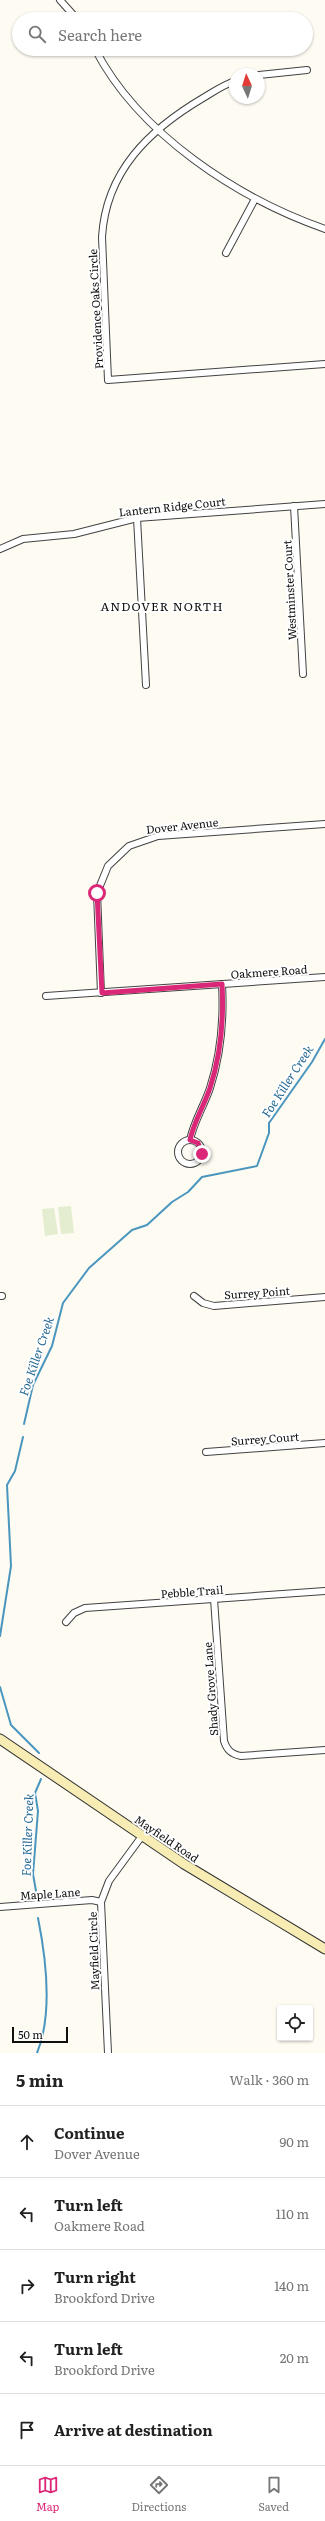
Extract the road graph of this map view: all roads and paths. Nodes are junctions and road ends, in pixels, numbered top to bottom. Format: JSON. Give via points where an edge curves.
{"nodes":[{"id":1,"x":60,"y":0,"type":"edge"},
{"id":2,"x":71,"y":12,"type":"edge"},
{"id":3,"x":100,"y":56,"type":"edge"},
{"id":4,"x":307,"y":70,"type":"dead end"},
{"id":5,"x":265,"y":74,"type":"edge"},
{"id":6,"x":229,"y":84,"type":"edge"},
{"id":7,"x":158,"y":128,"type":"junction"},
{"id":8,"x":256,"y":199,"type":"junction"},
{"id":9,"x":325,"y":229,"type":"edge"},
{"id":10,"x":226,"y":253,"type":"dead end"},
{"id":11,"x":325,"y":364,"type":"edge"},
{"id":12,"x":325,"y":504,"type":"edge"},
{"id":13,"x":294,"y":506,"type":"junction"},
{"id":14,"x":137,"y":518,"type":"junction"},
{"id":15,"x":0,"y":549,"type":"edge"},
{"id":16,"x":303,"y":674,"type":"dead end"},
{"id":17,"x":146,"y":685,"type":"dead end"},
{"id":18,"x":325,"y":824,"type":"edge"},
{"id":19,"x":325,"y":977,"type":"edge"},
{"id":20,"x":222,"y":984,"type":"junction"},
{"id":21,"x":102,"y":993,"type":"junction"},
{"id":22,"x":46,"y":996,"type":"dead end"},
{"id":23,"x":190,"y":1140,"type":"junction"},
{"id":24,"x":194,"y":1296,"type":"dead end"},
{"id":25,"x":325,"y":1297,"type":"edge"},
{"id":26,"x":325,"y":1443,"type":"edge"},
{"id":27,"x":206,"y":1452,"type":"dead end"},
{"id":28,"x":325,"y":1591,"type":"edge"},
{"id":29,"x":214,"y":1599,"type":"junction"},
{"id":30,"x":66,"y":1622,"type":"dead end"},
{"id":31,"x":0,"y":1739,"type":"edge"},
{"id":32,"x":325,"y":1750,"type":"edge"},
{"id":33,"x":142,"y":1836,"type":"junction"},
{"id":34,"x":101,"y":1902,"type":"junction"},
{"id":35,"x":0,"y":1907,"type":"edge"},
{"id":36,"x":325,"y":1949,"type":"edge"},
{"id":37,"x":108,"y":2053,"type":"edge"}],
"edges":[{"from":1,"to":2,"type":"street"},
{"from":3,"to":7,"type":"street","via":[[122,90]]},
{"from":4,"to":5,"type":"street"},
{"from":6,"to":7,"type":"street","name":"Providence Oaks Circle","via":[[185,108]]},
{"from":7,"to":8,"type":"street","via":[[196,160]]},
{"from":7,"to":11,"type":"street","name":"Providence Oaks Circle","via":[[137,149],[124,167],[104,214],[102,237],[108,380]]},
{"from":8,"to":9,"type":"street","via":[[293,218]]},
{"from":8,"to":10,"type":"street"},
{"from":12,"to":13,"type":"street","name":"Lantern Ridge Court"},
{"from":13,"to":14,"type":"street","name":"Lantern Ridge Court"},
{"from":13,"to":16,"type":"street","name":"Westminster Court"},
{"from":14,"to":15,"type":"street","name":"Lantern Ridge Court","via":[[74,534],[23,539]]},
{"from":14,"to":17,"type":"street"},
{"from":18,"to":21,"type":"street","name":"Dover Avenue","via":[[158,836],[143,839],[129,846],[108,866],[97,893]]},
{"from":19,"to":20,"type":"street","name":"Oakmere Road"},
{"from":20,"to":21,"type":"street","name":"Oakmere Road"},
{"from":20,"to":23,"type":"street","via":[[223,1021],[218,1057],[210,1088],[194,1124]]},
{"from":21,"to":22,"type":"street","name":"Oakmere Road"},
{"from":23,"to":23,"type":"street","via":[[180,1144],[177,1152],[182,1162],[190,1164],[198,1161],[202,1154],[198,1143]]},
{"from":24,"to":25,"type":"street","name":"Surrey Point","via":[[203,1303],[214,1306]]},
{"from":26,"to":27,"type":"street","name":"Surrey Court"},
{"from":28,"to":29,"type":"street","name":"Pebble Trail"},
{"from":29,"to":30,"type":"street","name":"Pebble Trail","via":[[85,1608]]},
{"from":29,"to":32,"type":"street","name":"Shady Grove Lane","via":[[224,1741],[227,1750],[241,1756]]},
{"from":31,"to":33,"type":"street","name":"Mayfield Road"},
{"from":33,"to":34,"type":"street","name":"Mayfield Circle","via":[[109,1881]]},
{"from":33,"to":36,"type":"street","name":"Mayfield Road"},
{"from":34,"to":35,"type":"street","name":"Maple Lane","via":[[92,1900]]},
{"from":34,"to":37,"type":"street","name":"Mayfield Circle"}]}
